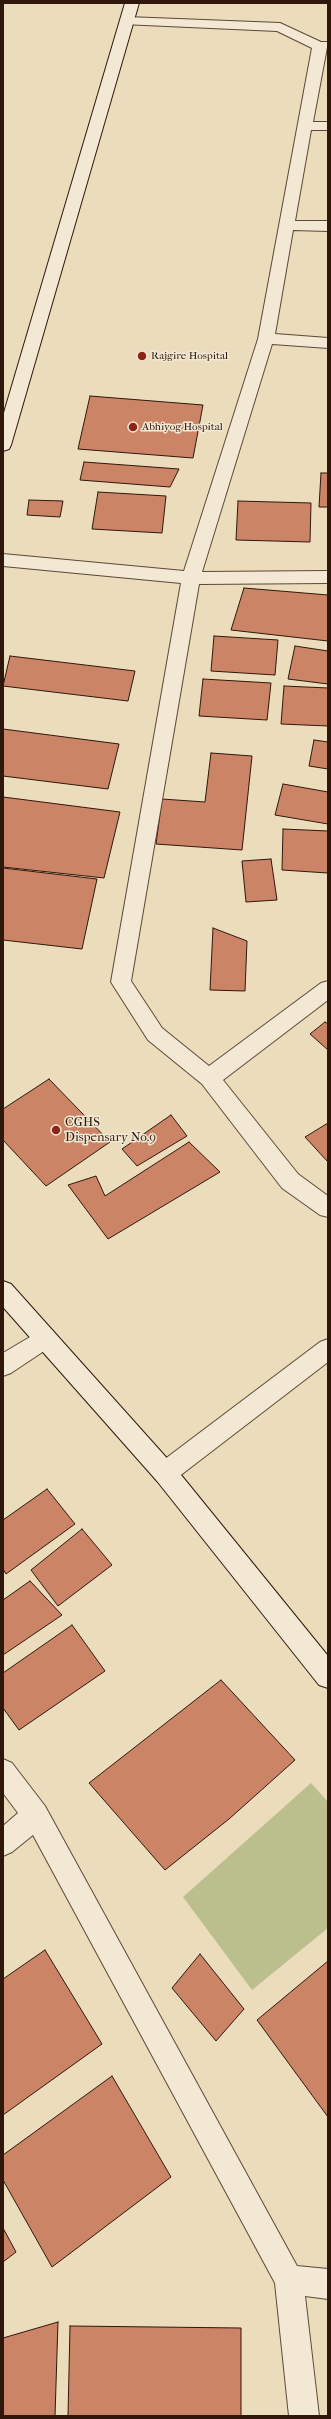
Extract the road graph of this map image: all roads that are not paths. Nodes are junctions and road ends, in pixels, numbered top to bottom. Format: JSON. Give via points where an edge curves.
{"nodes":[{"id":1,"x":132,"y":3,"type":"edge"},
{"id":2,"x":127,"y":21,"type":"junction"},
{"id":3,"x":324,"y":46,"type":"edge"},
{"id":4,"x":305,"y":126,"type":"junction"},
{"id":5,"x":328,"y":126,"type":"edge"},
{"id":6,"x":286,"y":225,"type":"junction"},
{"id":7,"x":328,"y":226,"type":"edge"},
{"id":8,"x":266,"y":339,"type":"junction"},
{"id":9,"x":328,"y":343,"type":"edge"},
{"id":10,"x":3,"y":445,"type":"edge"},
{"id":11,"x":3,"y":560,"type":"edge"},
{"id":12,"x":328,"y":577,"type":"edge"},
{"id":13,"x":191,"y":578,"type":"junction"},
{"id":14,"x":328,"y":989,"type":"edge"},
{"id":15,"x":208,"y":1078,"type":"junction"},
{"id":16,"x":328,"y":1208,"type":"edge"},
{"id":17,"x":3,"y":1291,"type":"edge"},
{"id":18,"x":45,"y":1338,"type":"junction"},
{"id":19,"x":328,"y":1349,"type":"edge"},
{"id":20,"x":3,"y":1366,"type":"edge"},
{"id":21,"x":165,"y":1473,"type":"junction"},
{"id":22,"x":328,"y":1676,"type":"edge"},
{"id":23,"x":3,"y":1772,"type":"edge"},
{"id":24,"x":36,"y":1815,"type":"junction"},
{"id":25,"x":3,"y":1843,"type":"edge"},
{"id":26,"x":290,"y":2280,"type":"junction"},
{"id":27,"x":328,"y":2284,"type":"edge"},
{"id":28,"x":304,"y":2416,"type":"edge"}],
"edges":[{"from":1,"to":2,"type":"street"},
{"from":2,"to":3,"type":"street","via":[[280,27]]},
{"from":2,"to":10,"type":"street"},
{"from":3,"to":4,"type":"street"},
{"from":4,"to":5,"type":"street"},
{"from":4,"to":6,"type":"street"},
{"from":6,"to":7,"type":"street"},
{"from":6,"to":8,"type":"street"},
{"from":8,"to":9,"type":"street"},
{"from":8,"to":13,"type":"street"},
{"from":11,"to":13,"type":"street"},
{"from":12,"to":13,"type":"street"},
{"from":13,"to":15,"type":"street","via":[[121,982],[155,1034]]},
{"from":14,"to":15,"type":"street"},
{"from":15,"to":16,"type":"street","via":[[290,1181]]},
{"from":17,"to":18,"type":"street"},
{"from":18,"to":20,"type":"street"},
{"from":18,"to":21,"type":"street"},
{"from":19,"to":21,"type":"street"},
{"from":21,"to":22,"type":"street"},
{"from":23,"to":24,"type":"street"},
{"from":24,"to":25,"type":"street"},
{"from":24,"to":26,"type":"street"},
{"from":26,"to":27,"type":"street"},
{"from":26,"to":28,"type":"street"}]}
